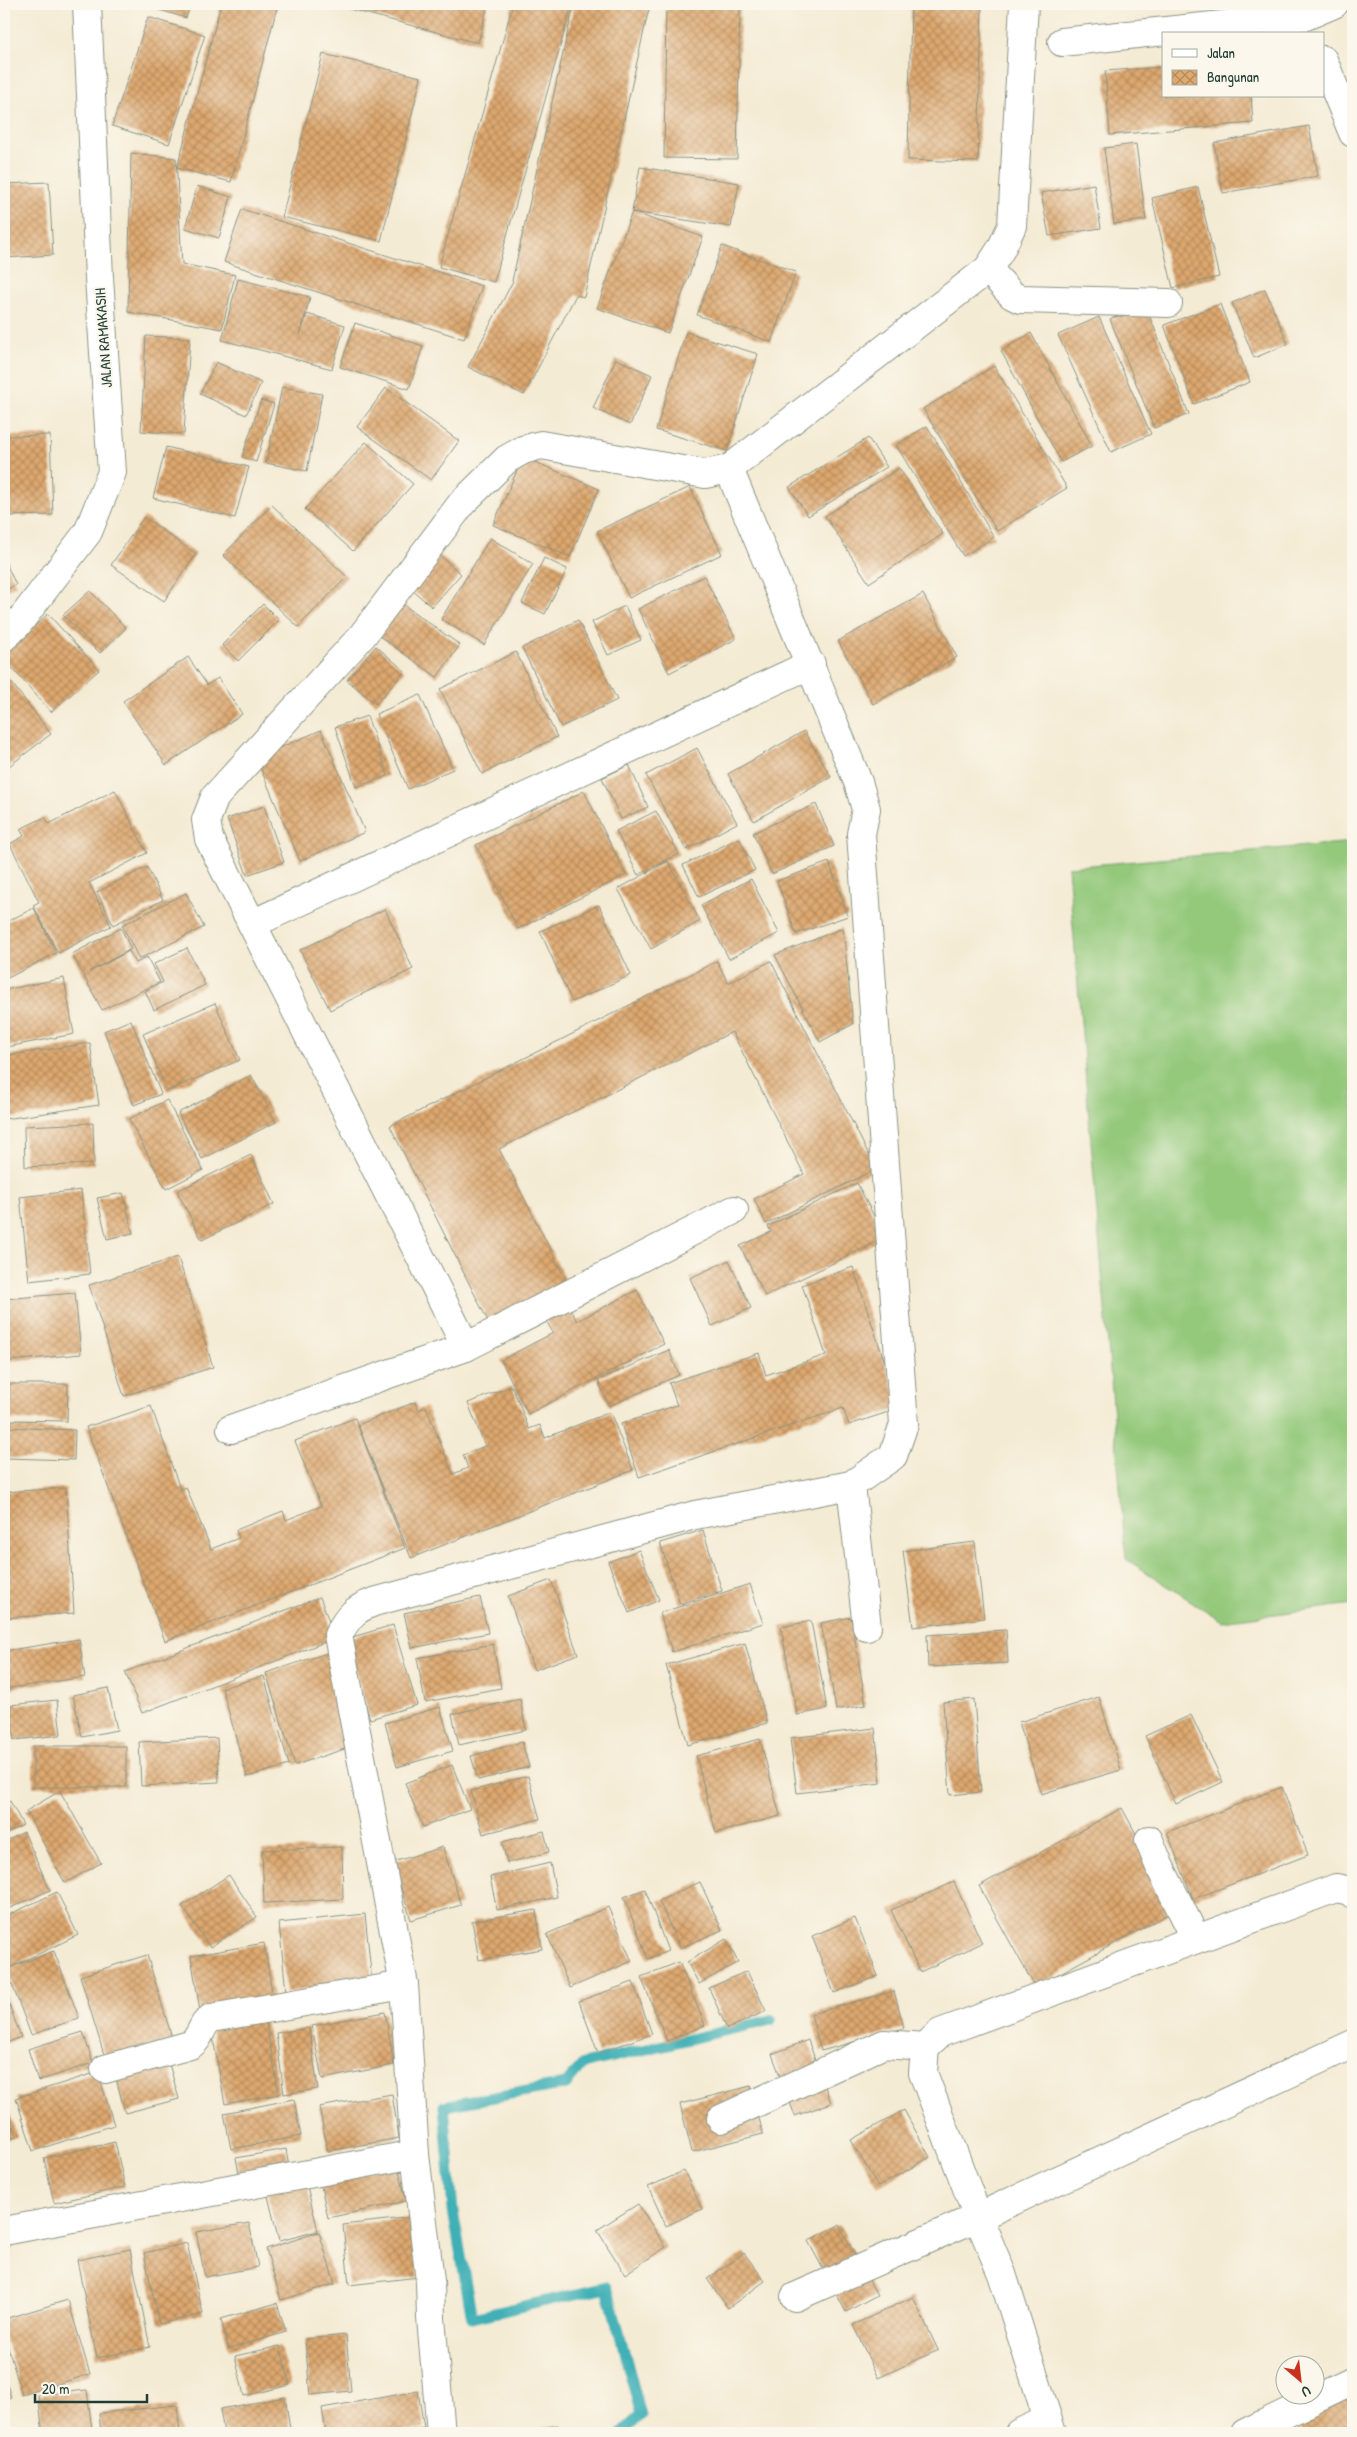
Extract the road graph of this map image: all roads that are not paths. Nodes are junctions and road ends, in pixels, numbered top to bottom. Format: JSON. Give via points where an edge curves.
{"nodes":[{"id":1,"x":87,"y":4,"type":"edge"},
{"id":2,"x":1024,"y":4,"type":"edge"},
{"id":3,"x":1334,"y":4,"type":"edge"},
{"id":4,"x":1309,"y":25,"type":"edge"},
{"id":5,"x":1207,"y":32,"type":"edge"},
{"id":6,"x":1162,"y":35,"type":"edge"},
{"id":7,"x":1062,"y":42,"type":"dead end"},
{"id":8,"x":1324,"y":62,"type":"edge"},
{"id":9,"x":1353,"y":133,"type":"edge"},
{"id":10,"x":988,"y":270,"type":"junction"},
{"id":11,"x":1168,"y":303,"type":"dead end"},
{"id":12,"x":728,"y":469,"type":"junction"},
{"id":13,"x":4,"y":637,"type":"edge"},
{"id":14,"x":811,"y":664,"type":"junction"},
{"id":15,"x":252,"y":924,"type":"junction"},
{"id":16,"x":734,"y":1210,"type":"dead end"},
{"id":17,"x":466,"y":1347,"type":"junction"},
{"id":18,"x":231,"y":1429,"type":"dead end"},
{"id":19,"x":851,"y":1486,"type":"junction"},
{"id":20,"x":867,"y":1627,"type":"dead end"},
{"id":21,"x":1149,"y":1840,"type":"dead end"},
{"id":22,"x":1353,"y":1894,"type":"edge"},
{"id":23,"x":1196,"y":1939,"type":"junction"},
{"id":24,"x":404,"y":1985,"type":"junction"},
{"id":25,"x":1353,"y":2044,"type":"edge"},
{"id":26,"x":925,"y":2047,"type":"junction"},
{"id":27,"x":105,"y":2069,"type":"dead end"},
{"id":28,"x":721,"y":2119,"type":"dead end"},
{"id":29,"x":415,"y":2154,"type":"junction"},
{"id":30,"x":978,"y":2217,"type":"junction"},
{"id":31,"x":4,"y":2231,"type":"edge"},
{"id":32,"x":795,"y":2297,"type":"dead end"},
{"id":33,"x":1353,"y":2381,"type":"edge"},
{"id":34,"x":1050,"y":2427,"type":"edge"},
{"id":35,"x":441,"y":2433,"type":"edge"},
{"id":36,"x":1018,"y":2433,"type":"edge"},
{"id":37,"x":1245,"y":2433,"type":"edge"}],
"edges":[{"from":1,"to":13,"type":"street","name":"JALAN RAMAKASIH","via":[[99,278],[112,472],[88,532],[17,625]]},
{"from":2,"to":10,"type":"street","via":[[1012,226]]},
{"from":3,"to":4,"type":"street"},
{"from":4,"to":5,"type":"street"},
{"from":6,"to":7,"type":"street"},
{"from":8,"to":9,"type":"street"},
{"from":10,"to":11,"type":"street","via":[[1020,299]]},
{"from":10,"to":12,"type":"street"},
{"from":12,"to":14,"type":"street"},
{"from":12,"to":15,"type":"street","via":[[705,474],[541,445],[507,459],[462,503],[362,636],[215,797],[206,820],[209,839]]},
{"from":14,"to":15,"type":"street"},
{"from":14,"to":19,"type":"street","via":[[866,809],[861,834],[904,1424],[893,1456]]},
{"from":15,"to":17,"type":"street"},
{"from":16,"to":17,"type":"street"},
{"from":17,"to":18,"type":"street"},
{"from":19,"to":20,"type":"street"},
{"from":19,"to":24,"type":"street","via":[[696,1515],[374,1602],[349,1615],[338,1635]]},
{"from":21,"to":23,"type":"street"},
{"from":22,"to":23,"type":"street","via":[[1336,1888]]},
{"from":23,"to":26,"type":"street","via":[[940,2033]]},
{"from":24,"to":27,"type":"street","via":[[211,2018],[190,2045]]},
{"from":24,"to":29,"type":"street"},
{"from":25,"to":30,"type":"street"},
{"from":26,"to":28,"type":"street","via":[[884,2044]]},
{"from":26,"to":30,"type":"street","via":[[922,2073]]},
{"from":29,"to":31,"type":"street"},
{"from":29,"to":35,"type":"street","via":[[430,2281]]},
{"from":30,"to":32,"type":"street"},
{"from":30,"to":34,"type":"street","via":[[1002,2274]]},
{"from":33,"to":37,"type":"street"},
{"from":34,"to":36,"type":"street"}]}
